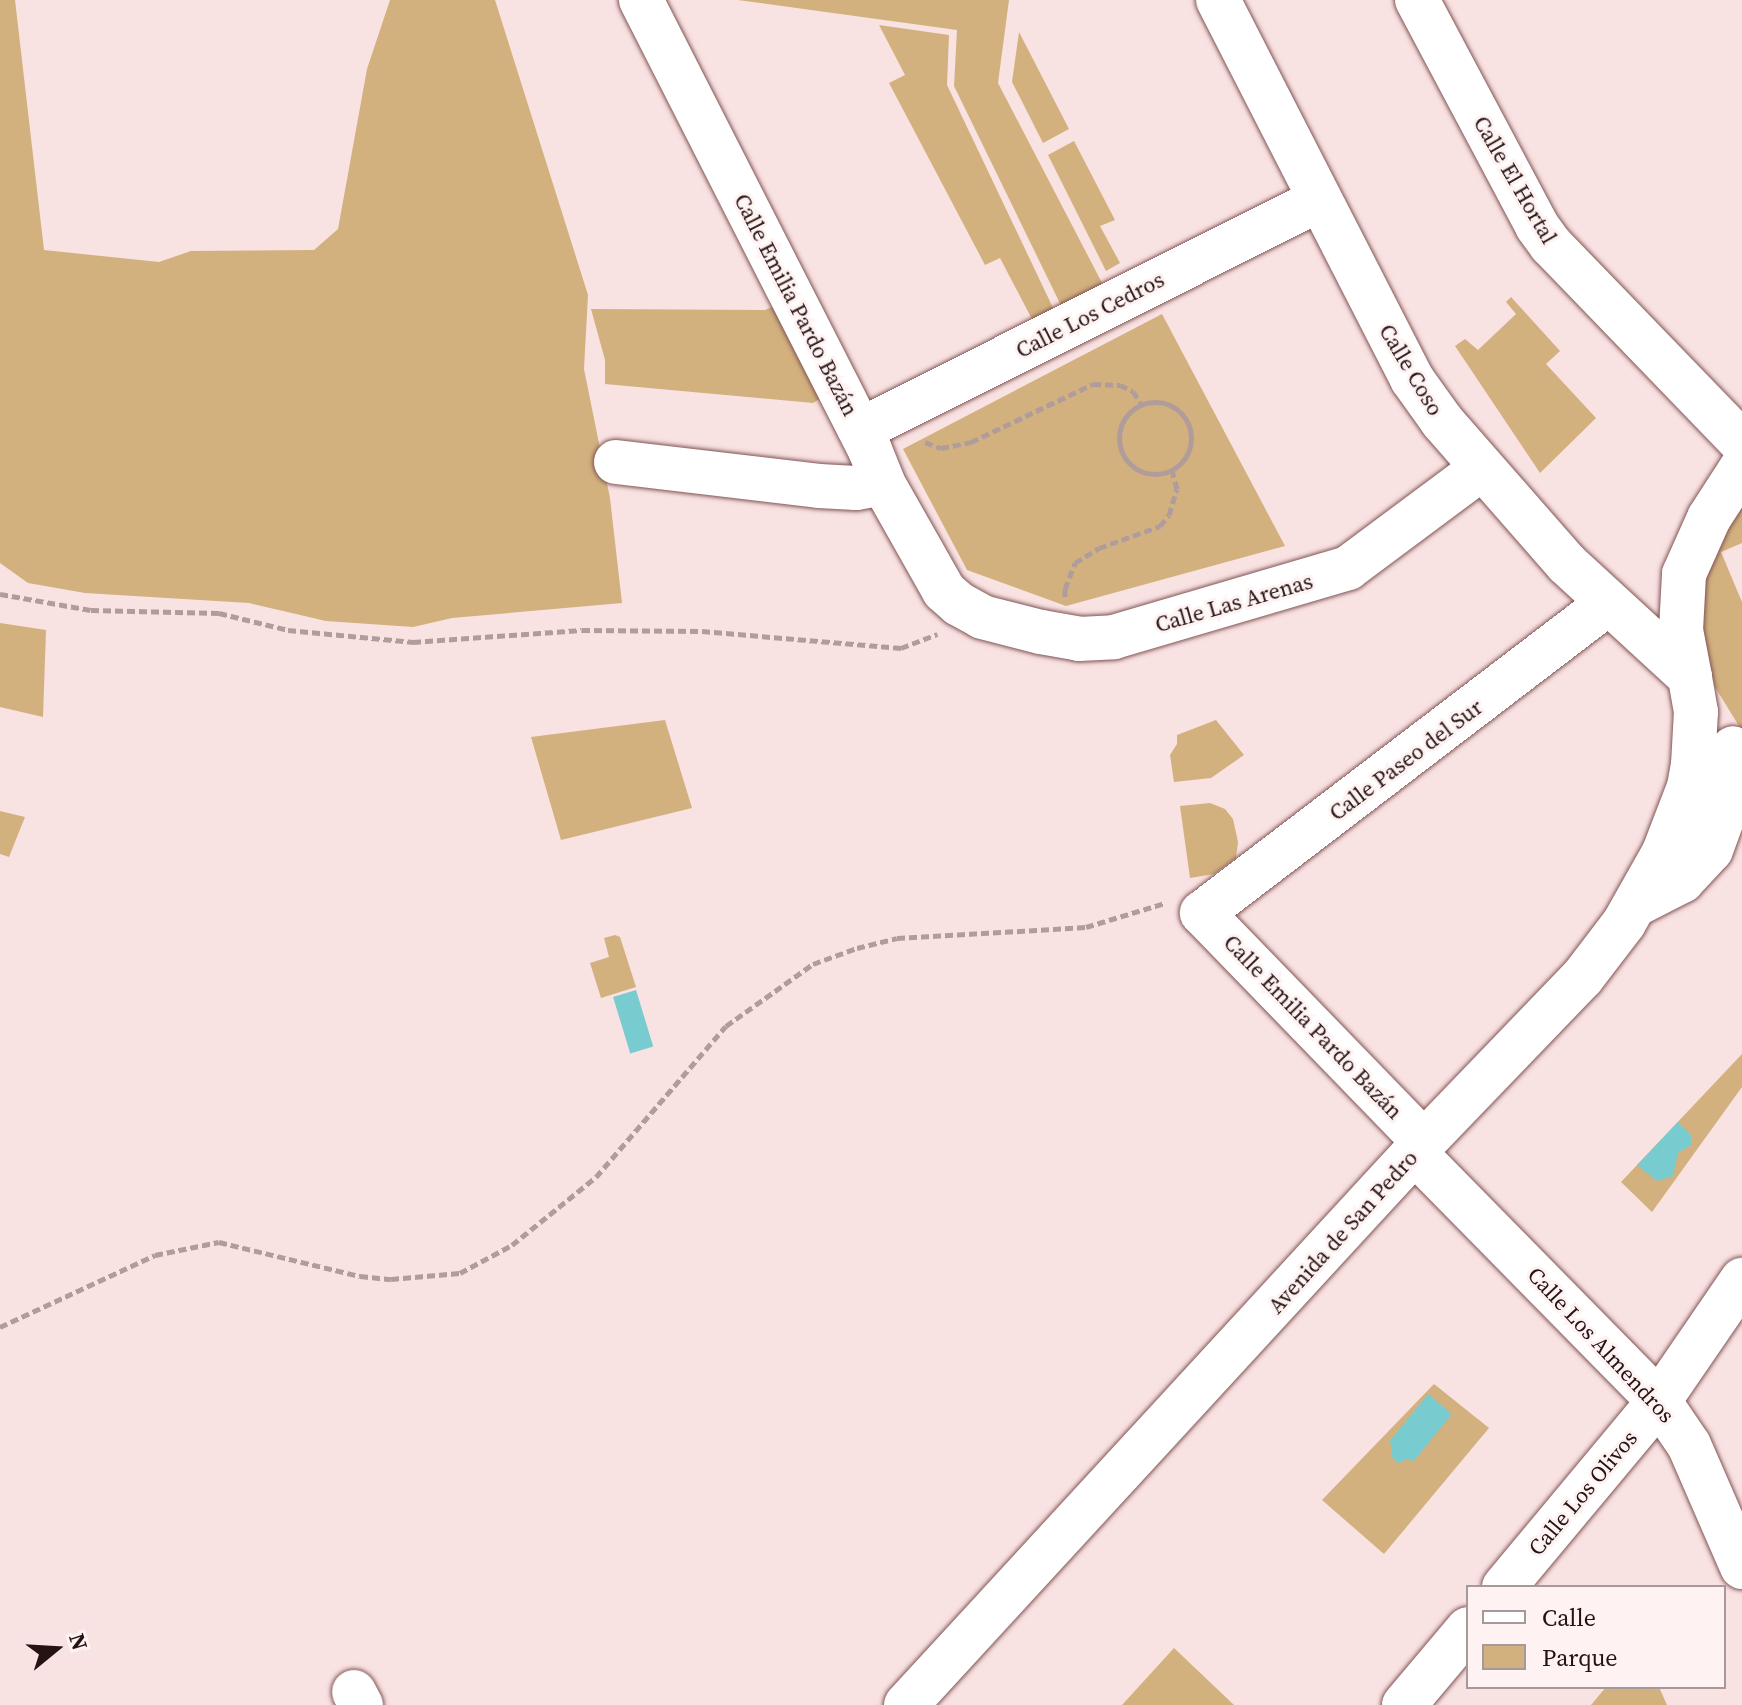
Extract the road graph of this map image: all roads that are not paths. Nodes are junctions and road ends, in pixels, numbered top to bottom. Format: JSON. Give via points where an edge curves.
{"nodes":[{"id":1,"x":641,"y":0,"type":"edge"},
{"id":2,"x":1218,"y":0,"type":"edge"},
{"id":3,"x":1417,"y":0,"type":"edge"},
{"id":4,"x":1319,"y":200,"type":"junction"},
{"id":5,"x":860,"y":430,"type":"junction"},
{"id":6,"x":1742,"y":443,"type":"edge"},
{"id":7,"x":616,"y":462,"type":"dead end"},
{"id":8,"x":1742,"y":467,"type":"edge"},
{"id":9,"x":1482,"y":468,"type":"junction"},
{"id":10,"x":883,"y":483,"type":"junction"},
{"id":11,"x":959,"y":604,"type":"joint"},
{"id":12,"x":1607,"y":604,"type":"junction"},
{"id":13,"x":1693,"y":695,"type":"junction"},
{"id":14,"x":1738,"y":754,"type":"edge"},
{"id":15,"x":1637,"y":904,"type":"junction"},
{"id":16,"x":1202,"y":913,"type":"joint"},
{"id":17,"x":1420,"y":1147,"type":"junction"},
{"id":18,"x":1742,"y":1280,"type":"edge"},
{"id":19,"x":1659,"y":1401,"type":"junction"},
{"id":20,"x":1742,"y":1567,"type":"edge"},
{"id":21,"x":1506,"y":1585,"type":"edge"},
{"id":22,"x":1466,"y":1631,"type":"edge"},
{"id":23,"x":906,"y":1705,"type":"edge"},
{"id":24,"x":1404,"y":1705,"type":"edge"}],
"edges":[{"from":1,"to":5,"type":"street","name":"Calle Emilia Pardo Bazán"},
{"from":2,"to":4,"type":"street","name":"Calle Coso"},
{"from":3,"to":6,"type":"street","name":"Calle El Hortal","via":[[1537,226]]},
{"from":4,"to":5,"type":"street","name":"Calle Los Cedros"},
{"from":4,"to":9,"type":"street","name":"Calle Coso","via":[[1412,379]]},
{"from":5,"to":10,"type":"street","name":"Calle Emilia Pardo Bazán"},
{"from":7,"to":10,"type":"street","via":[[819,486]]},
{"from":8,"to":13,"type":"street","name":"Avenida de San Pedro","via":[[1709,518],[1684,574],[1681,630]]},
{"from":9,"to":11,"type":"street","name":"Calle Las Arenas","via":[[1348,568],[1114,637],[1079,639],[1041,632],[982,617]]},
{"from":9,"to":12,"type":"street","name":"Calle Coso"},
{"from":10,"to":11,"type":"street","name":"Calle Emilia Pardo Bazán","via":[[944,591]]},
{"from":12,"to":13,"type":"street","name":"Calle Coso"},
{"from":12,"to":16,"type":"street","name":"Calle Paseo del Sur"},
{"from":13,"to":14,"type":"street","name":"Calle Coso"},
{"from":13,"to":15,"type":"street","name":"Avenida de San Pedro","via":[[1689,787]]},
{"from":14,"to":15,"type":"street","via":[[1711,850],[1682,881]]},
{"from":15,"to":17,"type":"street","name":"Avenida de San Pedro","via":[[1582,978]]},
{"from":16,"to":17,"type":"street","name":"Calle Emilia Pardo Bazán"},
{"from":17,"to":19,"type":"street","name":"Calle Los Almendros"},
{"from":17,"to":23,"type":"street","name":"Avenida de San Pedro"},
{"from":18,"to":19,"type":"street","name":"Calle Los Olivos"},
{"from":19,"to":20,"type":"street","name":"Calle Los Almendros","via":[[1689,1445]]},
{"from":19,"to":21,"type":"street","name":"Calle Los Olivos"},
{"from":22,"to":24,"type":"street"}]}
